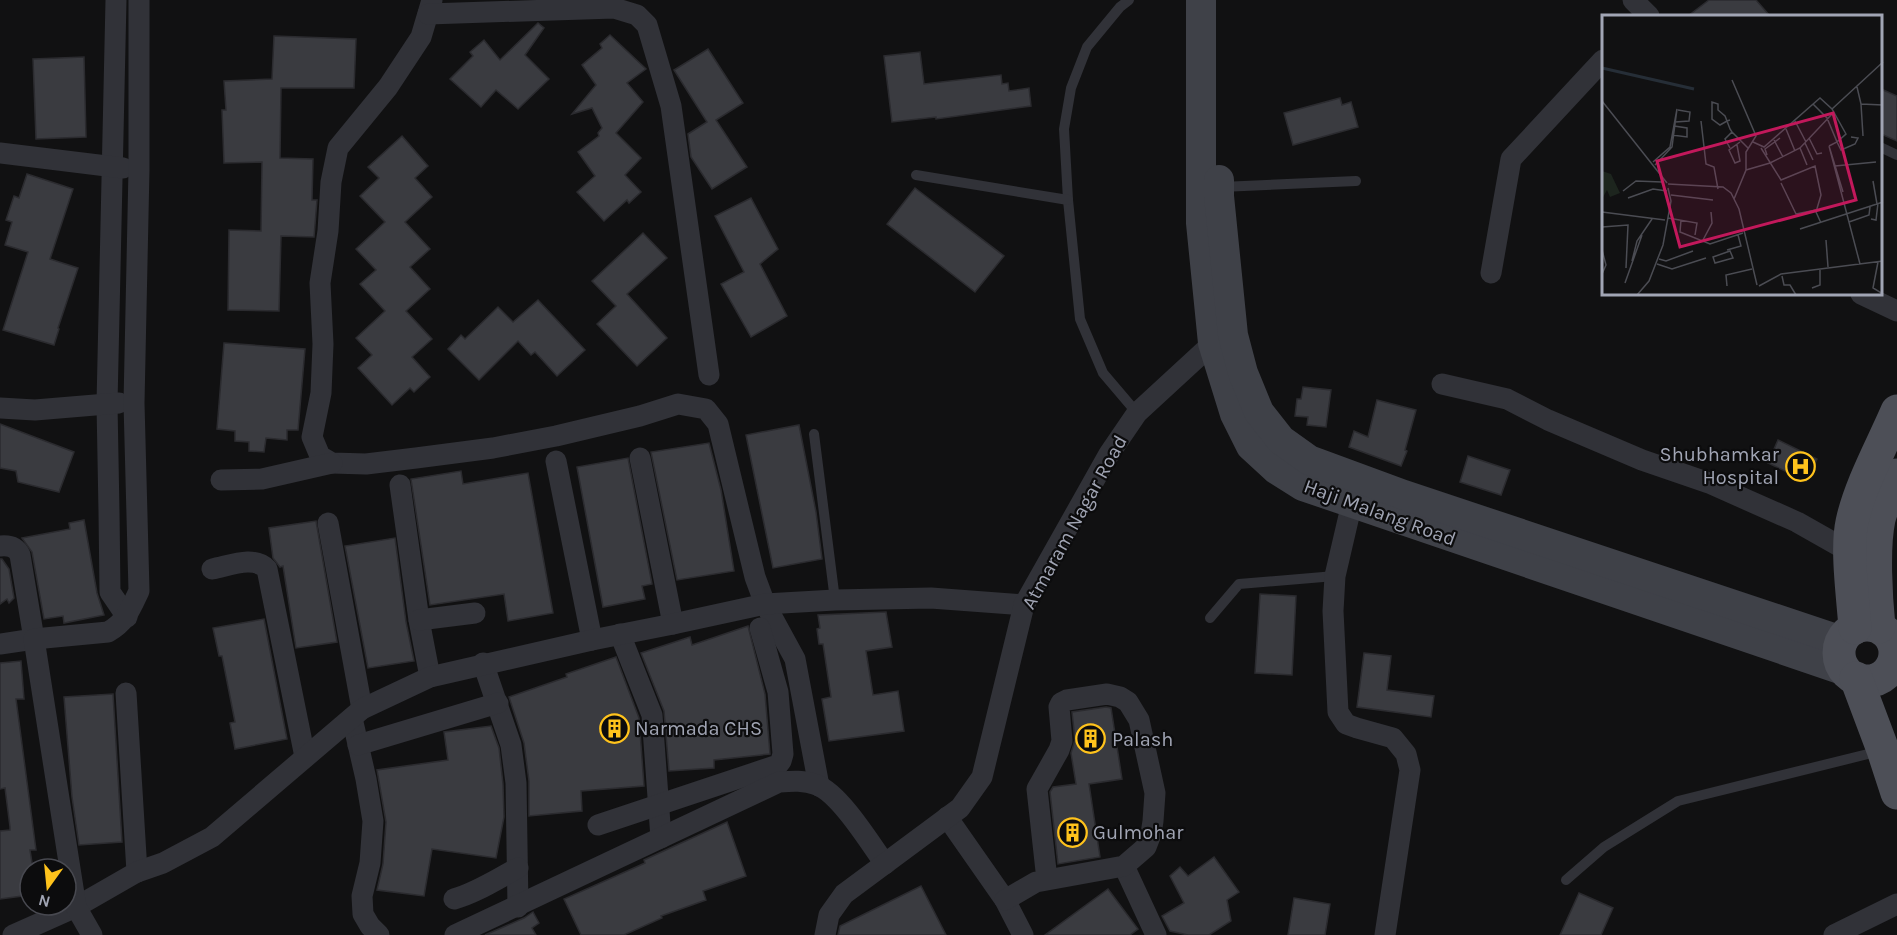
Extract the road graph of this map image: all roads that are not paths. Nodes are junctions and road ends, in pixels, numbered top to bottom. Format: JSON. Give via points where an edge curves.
{"nodes":[{"id":1,"x":116,"y":0,"type":"edge"},
{"id":2,"x":139,"y":0,"type":"edge"},
{"id":3,"x":1129,"y":0,"type":"edge"},
{"id":4,"x":1201,"y":0,"type":"edge"},
{"id":5,"x":1222,"y":0,"type":"edge"},
{"id":6,"x":1633,"y":0,"type":"edge"},
{"id":7,"x":430,"y":7,"type":"edge"},
{"id":8,"x":1647,"y":15,"type":"edge"},
{"id":9,"x":1602,"y":61,"type":"edge"},
{"id":10,"x":1882,"y":148,"type":"edge"},
{"id":11,"x":0,"y":153,"type":"edge"},
{"id":12,"x":1897,"y":155,"type":"edge"},
{"id":13,"x":111,"y":168,"type":"junction"},
{"id":14,"x":139,"y":168,"type":"junction"},
{"id":15,"x":916,"y":175,"type":"dead end"},
{"id":16,"x":1356,"y":181,"type":"dead end"},
{"id":17,"x":1210,"y":187,"type":"junction"},
{"id":18,"x":1068,"y":200,"type":"junction"},
{"id":19,"x":1491,"y":273,"type":"dead end"},
{"id":20,"x":1865,"y":296,"type":"edge"},
{"id":21,"x":1897,"y":311,"type":"edge"},
{"id":22,"x":1223,"y":339,"type":"junction"},
{"id":23,"x":1442,"y":384,"type":"dead end"},
{"id":24,"x":134,"y":403,"type":"junction"},
{"id":25,"x":107,"y":404,"type":"junction"},
{"id":26,"x":0,"y":408,"type":"edge"},
{"id":27,"x":706,"y":409,"type":"junction"},
{"id":28,"x":1897,"y":411,"type":"edge"},
{"id":29,"x":1137,"y":413,"type":"junction"},
{"id":30,"x":814,"y":434,"type":"dead end"},
{"id":31,"x":640,"y":458,"type":"dead end"},
{"id":32,"x":556,"y":461,"type":"dead end"},
{"id":33,"x":332,"y":463,"type":"junction"},
{"id":34,"x":1897,"y":475,"type":"edge"},
{"id":35,"x":221,"y":480,"type":"dead end"},
{"id":36,"x":400,"y":485,"type":"dead end"},
{"id":37,"x":1355,"y":490,"type":"junction"},
{"id":38,"x":137,"y":510,"type":"junction"},
{"id":39,"x":109,"y":512,"type":"junction"},
{"id":40,"x":328,"y":523,"type":"dead end"},
{"id":41,"x":0,"y":546,"type":"edge"},
{"id":42,"x":1850,"y":552,"type":"junction"},
{"id":43,"x":212,"y":569,"type":"dead end"},
{"id":44,"x":1335,"y":576,"type":"junction"},
{"id":45,"x":835,"y":600,"type":"junction"},
{"id":46,"x":765,"y":604,"type":"junction"},
{"id":47,"x":1024,"y":605,"type":"junction"},
{"id":48,"x":475,"y":614,"type":"dead end"},
{"id":49,"x":127,"y":617,"type":"junction"},
{"id":50,"x":1210,"y":618,"type":"dead end"},
{"id":51,"x":419,"y":620,"type":"junction"},
{"id":52,"x":673,"y":624,"type":"junction"},
{"id":53,"x":760,"y":627,"type":"dead end"},
{"id":54,"x":0,"y":631,"type":"edge"},
{"id":55,"x":33,"y":633,"type":"junction"},
{"id":56,"x":620,"y":634,"type":"junction"},
{"id":57,"x":1864,"y":638,"type":"edge"},
{"id":58,"x":592,"y":640,"type":"junction"},
{"id":59,"x":0,"y":644,"type":"edge"},
{"id":60,"x":483,"y":663,"type":"junction"},
{"id":61,"x":430,"y":677,"type":"junction"},
{"id":62,"x":1893,"y":685,"type":"edge"},
{"id":63,"x":801,"y":689,"type":"junction"},
{"id":64,"x":778,"y":692,"type":"junction"},
{"id":65,"x":126,"y":693,"type":"dead end"},
{"id":66,"x":498,"y":703,"type":"junction"},
{"id":67,"x":357,"y":713,"type":"junction"},
{"id":68,"x":358,"y":745,"type":"junction"},
{"id":69,"x":1884,"y":750,"type":"junction"},
{"id":70,"x":305,"y":757,"type":"junction"},
{"id":71,"x":819,"y":786,"type":"junction"},
{"id":72,"x":1897,"y":794,"type":"edge"},
{"id":73,"x":658,"y":805,"type":"junction"},
{"id":74,"x":947,"y":818,"type":"junction"},
{"id":75,"x":598,"y":825,"type":"dead end"},
{"id":76,"x":661,"y":838,"type":"junction"},
{"id":77,"x":68,"y":857,"type":"edge"},
{"id":78,"x":885,"y":864,"type":"junction"},
{"id":79,"x":1124,"y":866,"type":"junction"},
{"id":80,"x":518,"y":868,"type":"junction"},
{"id":81,"x":136,"y":872,"type":"junction"},
{"id":82,"x":1047,"y":880,"type":"junction"},
{"id":83,"x":1566,"y":880,"type":"dead end"},
{"id":84,"x":454,"y":899,"type":"dead end"},
{"id":85,"x":1005,"y":900,"type":"junction"},
{"id":86,"x":1897,"y":904,"type":"edge"},
{"id":87,"x":78,"y":906,"type":"edge"},
{"id":88,"x":518,"y":907,"type":"junction"},
{"id":89,"x":78,"y":910,"type":"edge"},
{"id":90,"x":54,"y":917,"type":"edge"},
{"id":91,"x":13,"y":935,"type":"edge"},
{"id":92,"x":92,"y":935,"type":"edge"},
{"id":93,"x":379,"y":935,"type":"edge"},
{"id":94,"x":455,"y":935,"type":"edge"},
{"id":95,"x":825,"y":935,"type":"edge"},
{"id":96,"x":1023,"y":935,"type":"edge"},
{"id":97,"x":1156,"y":935,"type":"edge"},
{"id":98,"x":1385,"y":935,"type":"edge"},
{"id":99,"x":1834,"y":935,"type":"edge"}],
"edges":[{"from":1,"to":13,"type":"street"},
{"from":2,"to":14,"type":"street"},
{"from":3,"to":18,"type":"lane","via":[[1087,47],[1071,88],[1064,129]]},
{"from":4,"to":17,"type":"main road","name":"Haji Malang Road"},
{"from":5,"to":17,"type":"main road","name":"Haji Malang Road"},
{"from":6,"to":8,"type":"street"},
{"from":7,"to":27,"type":"street","via":[[614,8],[637,15],[647,25],[671,106],[709,378]]},
{"from":7,"to":33,"type":"street","via":[[421,37],[388,87],[338,148],[320,283],[321,393],[312,437],[320,456]]},
{"from":9,"to":19,"type":"street","via":[[1511,159]]},
{"from":10,"to":12,"type":"lane"},
{"from":11,"to":13,"type":"street"},
{"from":13,"to":14,"type":"street"},
{"from":13,"to":25,"type":"street"},
{"from":14,"to":24,"type":"street"},
{"from":15,"to":18,"type":"lane"},
{"from":16,"to":17,"type":"lane"},
{"from":17,"to":22,"type":"main road","name":"Haji Malang Road"},
{"from":18,"to":29,"type":"lane","via":[[1080,319],[1103,373]]},
{"from":20,"to":21,"type":"street"},
{"from":22,"to":29,"type":"street","name":"Atmaram Nagar Road"},
{"from":22,"to":37,"type":"main road","name":"Haji Malang Road","via":[[1259,412],[1281,440]]},
{"from":23,"to":42,"type":"street","via":[[1507,399],[1548,420],[1797,522]]},
{"from":24,"to":25,"type":"street"},
{"from":24,"to":38,"type":"street"},
{"from":25,"to":26,"type":"street","via":[[35,410]]},
{"from":25,"to":39,"type":"street"},
{"from":27,"to":33,"type":"street","via":[[678,404],[493,448],[366,464]]},
{"from":27,"to":46,"type":"street","via":[[718,424],[755,578]]},
{"from":28,"to":42,"type":"main road","via":[[1851,523]]},
{"from":29,"to":47,"type":"street","name":"Atmaram Nagar Road","via":[[1108,454]]},
{"from":30,"to":45,"type":"lane"},
{"from":31,"to":52,"type":"street"},
{"from":32,"to":58,"type":"street"},
{"from":33,"to":35,"type":"street","via":[[262,479]]},
{"from":34,"to":57,"type":"main road","via":[[1880,519]]},
{"from":36,"to":51,"type":"street"},
{"from":37,"to":44,"type":"street"},
{"from":37,"to":57,"type":"main road","name":"Haji Malang Road","via":[[1404,495],[1785,636]]},
{"from":38,"to":39,"type":"street"},
{"from":38,"to":49,"type":"street","via":[[139,591]]},
{"from":39,"to":49,"type":"street","via":[[110,592]]},
{"from":40,"to":67,"type":"street"},
{"from":41,"to":55,"type":"street","via":[[13,547],[20,555]]},
{"from":42,"to":57,"type":"main road"},
{"from":43,"to":70,"type":"street","via":[[254,561],[267,569]]},
{"from":44,"to":50,"type":"lane","via":[[1239,584]]},
{"from":44,"to":98,"type":"street","via":[[1338,712],[1346,724],[1393,738],[1406,754],[1410,770]]},
{"from":45,"to":46,"type":"street"},
{"from":45,"to":47,"type":"street","via":[[932,598]]},
{"from":46,"to":52,"type":"street"},
{"from":46,"to":63,"type":"street","via":[[795,659]]},
{"from":47,"to":74,"type":"street","name":"Atmaram Nagar Road","via":[[982,777],[960,808]]},
{"from":48,"to":51,"type":"street"},
{"from":49,"to":55,"type":"street","via":[[108,632]]},
{"from":51,"to":61,"type":"street"},
{"from":52,"to":56,"type":"street"},
{"from":53,"to":64,"type":"street"},
{"from":54,"to":55,"type":"street"},
{"from":55,"to":59,"type":"street"},
{"from":55,"to":77,"type":"street"},
{"from":56,"to":58,"type":"street"},
{"from":56,"to":73,"type":"street","via":[[652,715]]},
{"from":57,"to":62,"type":"main road","via":[[1868,681],[1880,678]]},
{"from":57,"to":62,"type":"main road","via":[[1889,635],[1895,646]]},
{"from":57,"to":69,"type":"main road"},
{"from":58,"to":60,"type":"street"},
{"from":60,"to":61,"type":"street"},
{"from":60,"to":66,"type":"street"},
{"from":61,"to":67,"type":"street"},
{"from":63,"to":64,"type":"street"},
{"from":63,"to":71,"type":"street"},
{"from":64,"to":73,"type":"street","via":[[783,754],[778,765]]},
{"from":65,"to":81,"type":"street"},
{"from":66,"to":68,"type":"street"},
{"from":66,"to":80,"type":"street","via":[[511,745],[516,783]]},
{"from":67,"to":68,"type":"street"},
{"from":67,"to":70,"type":"street"},
{"from":68,"to":93,"type":"street","via":[[373,821],[361,904],[363,914]]},
{"from":69,"to":72,"type":"main road"},
{"from":69,"to":83,"type":"lane","via":[[1678,801],[1604,847]]},
{"from":70,"to":81,"type":"street","via":[[212,837]]},
{"from":71,"to":76,"type":"street","via":[[801,781],[779,782]]},
{"from":71,"to":78,"type":"street","via":[[841,804]]},
{"from":73,"to":75,"type":"street"},
{"from":73,"to":76,"type":"street"},
{"from":74,"to":78,"type":"street","name":"Atmaram Nagar Road"},
{"from":74,"to":85,"type":"street"},
{"from":76,"to":88,"type":"street"},
{"from":78,"to":95,"type":"street","name":"Atmaram Nagar Road","via":[[844,894],[829,915]]},
{"from":79,"to":82,"type":"street"},
{"from":79,"to":82,"type":"street","via":[[1146,847],[1153,821],[1155,793],[1139,720],[1128,702],[1113,694],[1067,700],[1059,707],[1059,750],[1037,789]]},
{"from":79,"to":97,"type":"street"},
{"from":80,"to":84,"type":"street","via":[[470,895]]},
{"from":80,"to":88,"type":"street"},
{"from":81,"to":87,"type":"street"},
{"from":82,"to":85,"type":"street"},
{"from":85,"to":96,"type":"street"},
{"from":86,"to":99,"type":"street"},
{"from":88,"to":94,"type":"street"},
{"from":89,"to":92,"type":"street"},
{"from":90,"to":91,"type":"street"}]}
